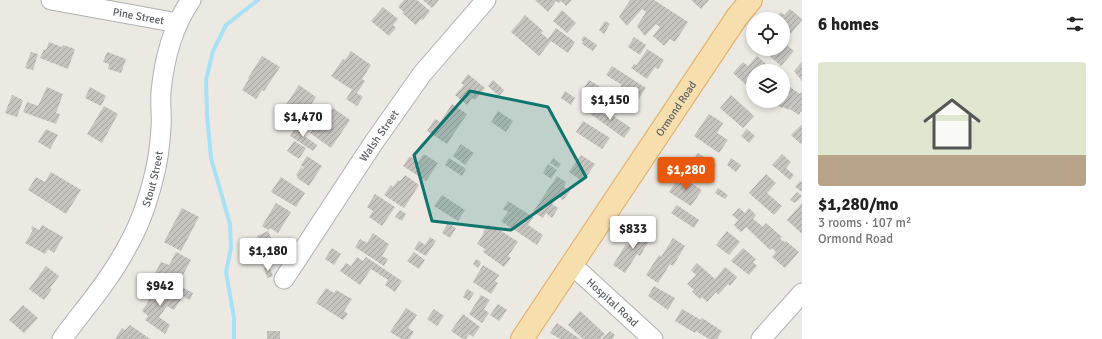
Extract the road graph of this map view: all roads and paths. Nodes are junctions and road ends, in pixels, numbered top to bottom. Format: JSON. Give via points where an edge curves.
{"nodes":[{"id":1,"x":51,"y":0,"type":"edge"},
{"id":2,"x":191,"y":0,"type":"edge"},
{"id":3,"x":486,"y":0,"type":"edge"},
{"id":4,"x":751,"y":0,"type":"edge"},
{"id":5,"x":178,"y":23,"type":"junction"},
{"id":6,"x":572,"y":265,"type":"junction"},
{"id":7,"x":284,"y":279,"type":"dead end"},
{"id":8,"x":802,"y":293,"type":"edge"},
{"id":9,"x":62,"y":339,"type":"edge"},
{"id":10,"x":522,"y":339,"type":"edge"},
{"id":11,"x":653,"y":339,"type":"edge"},
{"id":12,"x":761,"y":339,"type":"edge"}],
"edges":[{"from":1,"to":5,"type":"street","name":"Pine Street"},
{"from":2,"to":5,"type":"street","name":"Stout Street"},
{"from":3,"to":7,"type":"street","name":"Walsh Street","via":[[422,74]]},
{"from":4,"to":6,"type":"main road","name":"Ormond Road","via":[[737,17]]},
{"from":5,"to":9,"type":"street","name":"Stout Street","via":[[164,72],[159,150],[148,200],[127,248]]},
{"from":6,"to":10,"type":"main road","name":"Ormond Road"},
{"from":6,"to":11,"type":"street","name":"Hospital Road"},
{"from":8,"to":12,"type":"street"}]}
